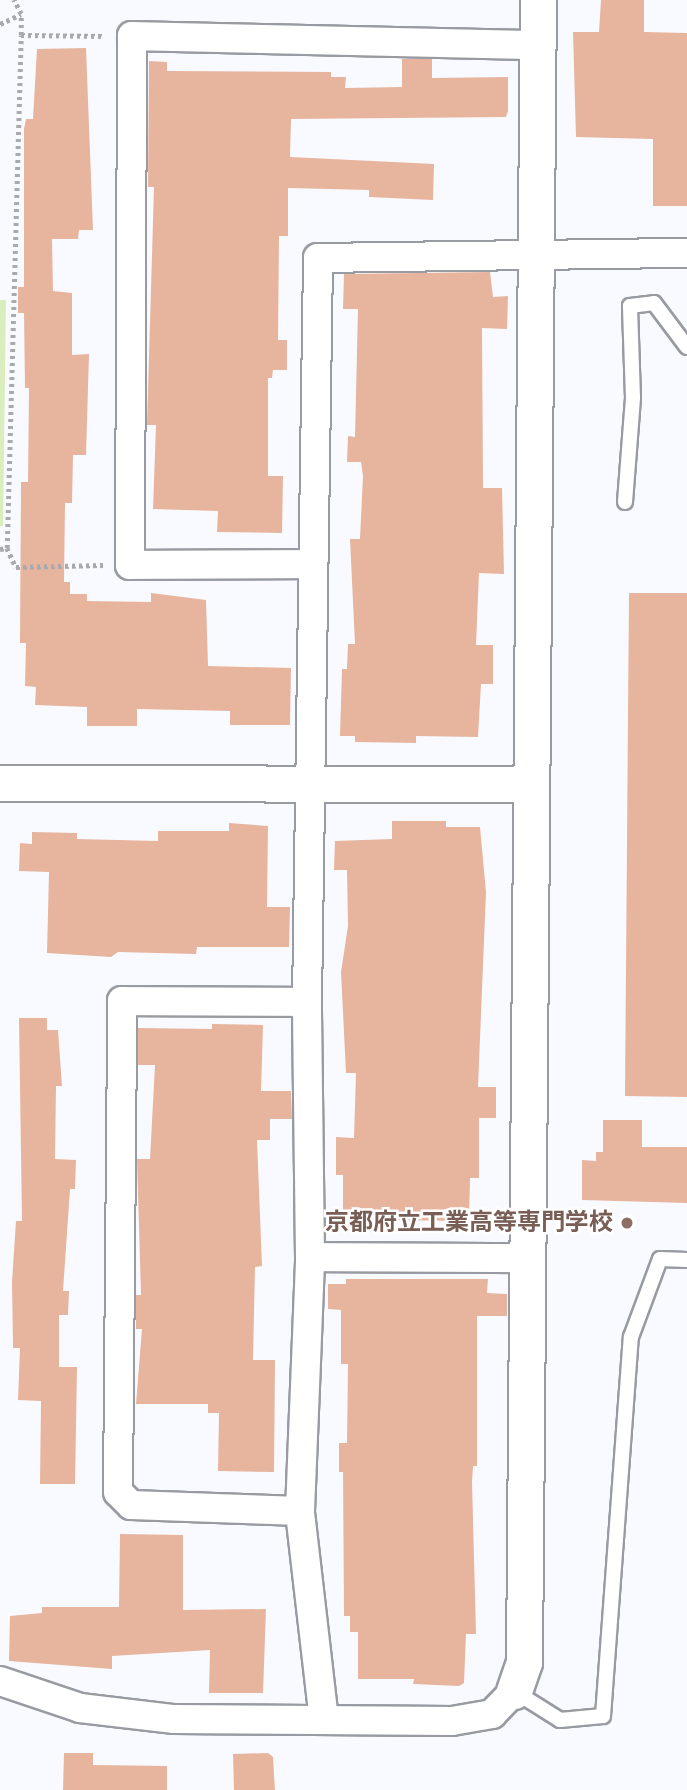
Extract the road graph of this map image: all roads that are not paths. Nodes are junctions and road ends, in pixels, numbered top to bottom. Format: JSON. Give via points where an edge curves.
{"nodes":[{"id":1,"x":538,"y":0,"type":"edge"},
{"id":2,"x":537,"y":45,"type":"junction"},
{"id":3,"x":539,"y":252,"type":"junction"},
{"id":4,"x":687,"y":253,"type":"edge"},
{"id":5,"x":687,"y":347,"type":"edge"},
{"id":6,"x":625,"y":502,"type":"dead end"},
{"id":7,"x":311,"y":564,"type":"junction"},
{"id":8,"x":0,"y":783,"type":"edge"},
{"id":9,"x":310,"y":784,"type":"junction"},
{"id":10,"x":531,"y":784,"type":"junction"},
{"id":11,"x":307,"y":1002,"type":"junction"},
{"id":12,"x":310,"y":1257,"type":"junction"},
{"id":13,"x":528,"y":1258,"type":"junction"},
{"id":14,"x":687,"y":1260,"type":"edge"},
{"id":15,"x":300,"y":1511,"type":"junction"},
{"id":16,"x":0,"y":1681,"type":"edge"},
{"id":17,"x":514,"y":1691,"type":"junction"},
{"id":18,"x":324,"y":1720,"type":"junction"}],
"edges":[{"from":1,"to":2,"type":"street"},
{"from":2,"to":3,"type":"street"},
{"from":2,"to":7,"type":"street","via":[[132,36],[130,565]]},
{"from":3,"to":4,"type":"street"},
{"from":3,"to":7,"type":"street","via":[[318,258]]},
{"from":3,"to":10,"type":"street"},
{"from":5,"to":6,"type":"lane","via":[[654,303],[631,306],[633,398]]},
{"from":7,"to":9,"type":"street"},
{"from":8,"to":9,"type":"street"},
{"from":9,"to":10,"type":"street"},
{"from":9,"to":11,"type":"street"},
{"from":10,"to":13,"type":"street"},
{"from":11,"to":12,"type":"street"},
{"from":11,"to":15,"type":"street","via":[[122,1001],[118,1492],[131,1504]]},
{"from":12,"to":13,"type":"street"},
{"from":12,"to":15,"type":"street"},
{"from":13,"to":17,"type":"street","via":[[524,1662]]},
{"from":14,"to":17,"type":"lane","via":[[660,1259],[631,1337],[603,1716],[561,1720]]},
{"from":15,"to":18,"type":"street"},
{"from":16,"to":18,"type":"street","via":[[93,1709],[174,1719]]},
{"from":17,"to":18,"type":"street","via":[[492,1714],[452,1721]]}]}
